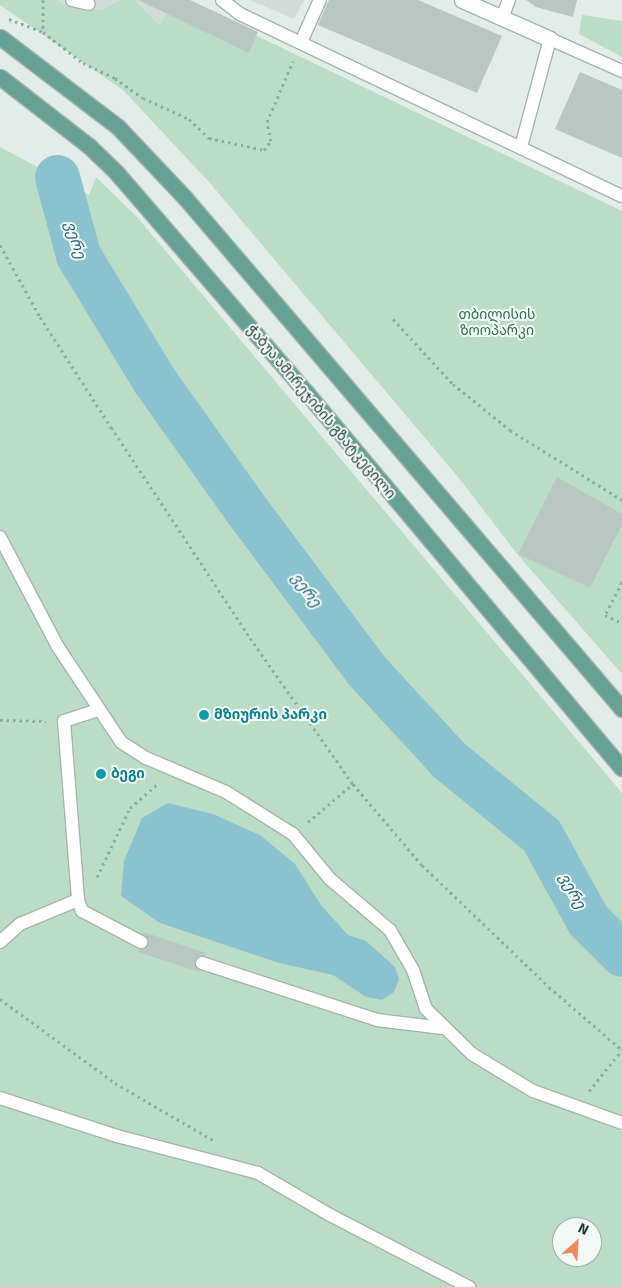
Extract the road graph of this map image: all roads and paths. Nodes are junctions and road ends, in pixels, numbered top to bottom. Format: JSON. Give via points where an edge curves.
{"nodes":[{"id":1,"x":43,"y":0,"type":"edge"},
{"id":2,"x":72,"y":0,"type":"edge"},
{"id":3,"x":222,"y":0,"type":"edge"},
{"id":4,"x":320,"y":0,"type":"edge"},
{"id":5,"x":462,"y":0,"type":"edge"},
{"id":6,"x":509,"y":0,"type":"edge"},
{"id":7,"x":89,"y":4,"type":"dead end"},
{"id":8,"x":502,"y":18,"type":"junction"},
{"id":9,"x":1,"y":20,"type":"edge"},
{"id":10,"x":43,"y":32,"type":"junction"},
{"id":11,"x":0,"y":37,"type":"edge"},
{"id":12,"x":550,"y":39,"type":"junction"},
{"id":13,"x":301,"y":42,"type":"junction"},
{"id":14,"x":622,"y":71,"type":"edge"},
{"id":15,"x":0,"y":77,"type":"edge"},
{"id":16,"x":521,"y":147,"type":"junction"},
{"id":17,"x":622,"y":196,"type":"edge"},
{"id":18,"x":0,"y":245,"type":"edge"},
{"id":19,"x":393,"y":319,"type":"dead end"},
{"id":20,"x":622,"y":500,"type":"edge"},
{"id":21,"x":0,"y":537,"type":"edge"},
{"id":22,"x":622,"y":582,"type":"edge"},
{"id":23,"x":622,"y":623,"type":"edge"},
{"id":24,"x":622,"y":709,"type":"edge"},
{"id":25,"x":98,"y":710,"type":"junction"},
{"id":26,"x":0,"y":720,"type":"edge"},
{"id":27,"x":64,"y":721,"type":"junction"},
{"id":28,"x":622,"y":768,"type":"edge"},
{"id":29,"x":196,"y":779,"type":"junction"},
{"id":30,"x":353,"y":784,"type":"junction"},
{"id":31,"x":322,"y":809,"type":"dead end"},
{"id":32,"x":80,"y":906,"type":"junction"},
{"id":33,"x":0,"y":942,"type":"edge"},
{"id":34,"x":141,"y":942,"type":"dead end"},
{"id":35,"x":202,"y":964,"type":"dead end"},
{"id":36,"x":0,"y":999,"type":"edge"},
{"id":37,"x":443,"y":1028,"type":"junction"},
{"id":38,"x":622,"y":1050,"type":"edge"},
{"id":39,"x":0,"y":1098,"type":"edge"},
{"id":40,"x":576,"y":1107,"type":"junction"},
{"id":41,"x":622,"y":1123,"type":"edge"},
{"id":42,"x":215,"y":1142,"type":"dead end"},
{"id":43,"x":469,"y":1287,"type":"edge"}],
"edges":[{"from":1,"to":10,"type":"path"},
{"from":2,"to":7,"type":"lane"},
{"from":3,"to":13,"type":"lane","via":[[240,14]]},
{"from":4,"to":13,"type":"lane"},
{"from":5,"to":8,"type":"street"},
{"from":6,"to":8,"type":"lane"},
{"from":8,"to":12,"type":"street"},
{"from":9,"to":10,"type":"path","via":[[14,18]]},
{"from":10,"to":13,"type":"path","via":[[83,63],[115,78],[143,98],[188,119],[209,138],[264,150],[271,141],[267,122]]},
{"from":11,"to":24,"type":"main road","via":[[118,126],[186,199]]},
{"from":12,"to":14,"type":"lane"},
{"from":12,"to":16,"type":"lane"},
{"from":13,"to":16,"type":"lane"},
{"from":15,"to":28,"type":"main road","name":"ჭაბუა ამირეჯიბის გზატკეცილი","via":[[89,146],[147,206]]},
{"from":16,"to":17,"type":"lane"},
{"from":18,"to":30,"type":"path","via":[[40,317],[111,427],[250,638]]},
{"from":19,"to":20,"type":"path","via":[[453,384],[510,430]]},
{"from":21,"to":25,"type":"lane","via":[[58,647]]},
{"from":22,"to":23,"type":"path","via":[[605,614]]},
{"from":25,"to":27,"type":"lane"},
{"from":25,"to":29,"type":"lane","via":[[121,742],[146,758]]},
{"from":26,"to":27,"type":"path"},
{"from":27,"to":32,"type":"lane"},
{"from":29,"to":32,"type":"path","via":[[159,784],[130,808]]},
{"from":29,"to":37,"type":"lane","via":[[226,792],[293,834],[330,879],[390,930],[413,970],[426,1008]]},
{"from":30,"to":31,"type":"path"},
{"from":30,"to":38,"type":"path","via":[[422,865],[549,987]]},
{"from":32,"to":33,"type":"lane","via":[[20,924]]},
{"from":32,"to":34,"type":"lane"},
{"from":35,"to":37,"type":"lane","via":[[377,1020]]},
{"from":36,"to":42,"type":"path","via":[[115,1083]]},
{"from":37,"to":40,"type":"lane","via":[[472,1054],[494,1068],[533,1090]]},
{"from":38,"to":40,"type":"path"},
{"from":39,"to":43,"type":"lane","via":[[117,1136],[258,1173],[330,1215]]},
{"from":40,"to":41,"type":"lane"}]}
